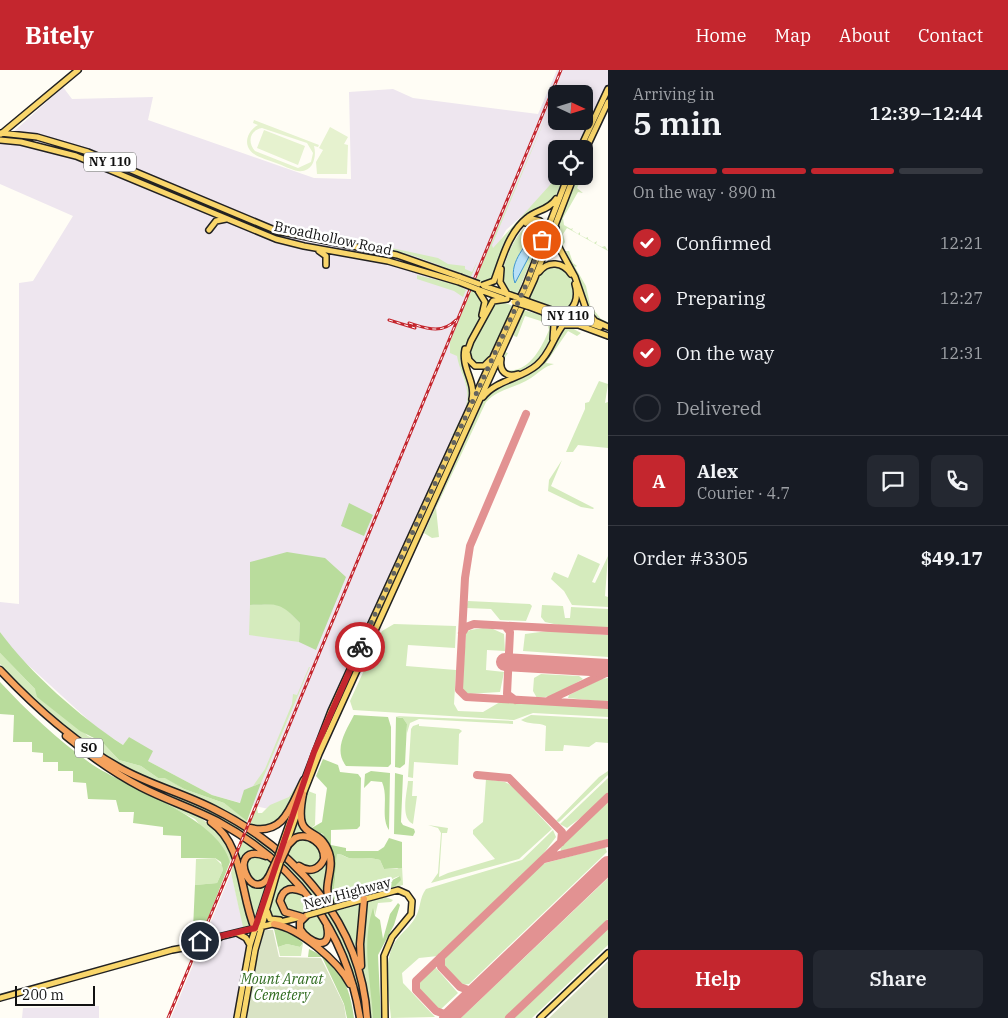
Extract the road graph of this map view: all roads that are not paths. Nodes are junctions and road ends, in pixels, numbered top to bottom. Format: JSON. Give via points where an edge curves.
{"nodes":[{"id":1,"x":78,"y":70,"type":"edge"},
{"id":2,"x":608,"y":89,"type":"edge"},
{"id":3,"x":608,"y":102,"type":"edge"},
{"id":4,"x":1,"y":134,"type":"edge"},
{"id":5,"x":0,"y":140,"type":"edge"},
{"id":6,"x":587,"y":140,"type":"edge"},
{"id":7,"x":589,"y":140,"type":"edge"},
{"id":8,"x":564,"y":185,"type":"edge"},
{"id":9,"x":565,"y":185,"type":"edge"},
{"id":10,"x":571,"y":185,"type":"edge"},
{"id":11,"x":559,"y":215,"type":"junction"},
{"id":12,"x":228,"y":220,"type":"junction"},
{"id":13,"x":209,"y":230,"type":"dead end"},
{"id":14,"x":314,"y":248,"type":"junction"},
{"id":15,"x":539,"y":252,"type":"junction"},
{"id":16,"x":326,"y":265,"type":"dead end"},
{"id":17,"x":460,"y":280,"type":"junction"},
{"id":18,"x":479,"y":286,"type":"junction"},
{"id":19,"x":527,"y":295,"type":"junction"},
{"id":20,"x":507,"y":297,"type":"junction"},
{"id":21,"x":528,"y":304,"type":"junction"},
{"id":22,"x":513,"y":313,"type":"junction"},
{"id":23,"x":544,"y":313,"type":"junction"},
{"id":24,"x":562,"y":314,"type":"junction"},
{"id":25,"x":578,"y":325,"type":"junction"},
{"id":26,"x":608,"y":328,"type":"edge"},
{"id":27,"x":608,"y":336,"type":"edge"},
{"id":28,"x":503,"y":350,"type":"junction"},
{"id":29,"x":478,"y":404,"type":"junction"},
{"id":30,"x":468,"y":414,"type":"junction"},
{"id":31,"x":412,"y":533,"type":"junction"},
{"id":32,"x":419,"y":535,"type":"junction"},
{"id":33,"x":0,"y":670,"type":"edge"},
{"id":34,"x":349,"y":670,"type":"junction"},
{"id":35,"x":0,"y":677,"type":"edge"},
{"id":36,"x":339,"y":710,"type":"junction"},
{"id":37,"x":304,"y":780,"type":"junction"},
{"id":38,"x":303,"y":794,"type":"junction"},
{"id":39,"x":191,"y":809,"type":"junction"},
{"id":40,"x":247,"y":828,"type":"junction"},
{"id":41,"x":286,"y":844,"type":"junction"},
{"id":42,"x":279,"y":859,"type":"junction"},
{"id":43,"x":274,"y":872,"type":"junction"},
{"id":44,"x":308,"y":894,"type":"junction"},
{"id":45,"x":364,"y":899,"type":"junction"},
{"id":46,"x":266,"y":908,"type":"junction"},
{"id":47,"x":305,"y":916,"type":"junction"},
{"id":48,"x":335,"y":916,"type":"junction"},
{"id":49,"x":324,"y":918,"type":"junction"},
{"id":50,"x":286,"y":921,"type":"junction"},
{"id":51,"x":274,"y":924,"type":"junction"},
{"id":52,"x":258,"y":928,"type":"junction"},
{"id":53,"x":237,"y":933,"type":"junction"},
{"id":54,"x":250,"y":945,"type":"junction"},
{"id":55,"x":608,"y":953,"type":"edge"},
{"id":56,"x":363,"y":988,"type":"junction"},
{"id":57,"x":0,"y":998,"type":"edge"},
{"id":58,"x":357,"y":999,"type":"junction"},
{"id":59,"x":237,"y":1018,"type":"edge"},
{"id":60,"x":243,"y":1018,"type":"edge"},
{"id":61,"x":360,"y":1018,"type":"edge"},
{"id":62,"x":367,"y":1018,"type":"edge"},
{"id":63,"x":385,"y":1018,"type":"edge"},
{"id":64,"x":540,"y":1018,"type":"edge"}],
"edges":[{"from":1,"to":4,"type":"main road"},
{"from":2,"to":6,"type":"main road"},
{"from":3,"to":7,"type":"main road"},
{"from":4,"to":17,"type":"main road","name":"Broadhollow Road","number":"NY 110","via":[[37,137],[88,152],[283,233],[393,254]]},
{"from":5,"to":12,"type":"main road","name":"Broadhollow Road","number":"NY 110","via":[[76,156]]},
{"from":8,"to":18,"type":"main road","via":[[552,205],[518,227],[494,281]]},
{"from":9,"to":15,"type":"main road"},
{"from":10,"to":11,"type":"main road"},
{"from":11,"to":19,"type":"main road"},
{"from":11,"to":26,"type":"main road","via":[[557,243],[575,277],[588,313]]},
{"from":12,"to":13,"type":"main road","via":[[217,220]]},
{"from":12,"to":14,"type":"main road","name":"Broadhollow Road","number":"NY 110","via":[[271,237]]},
{"from":14,"to":16,"type":"main road","via":[[325,255]]},
{"from":14,"to":17,"type":"main road","name":"Broadhollow Road","number":"NY 110"},
{"from":15,"to":20,"type":"main road","via":[[545,228],[541,222],[532,219],[515,238],[501,270],[500,282]]},
{"from":15,"to":22,"type":"main road"},
{"from":17,"to":18,"type":"main road","name":"Broadhollow Road","number":"NY 110","bridge":true},
{"from":18,"to":20,"type":"main road","name":"Broadhollow Road","number":"NY 110"},
{"from":18,"to":30,"type":"main road","via":[[485,306],[464,355],[464,366],[473,392]]},
{"from":19,"to":24,"type":"main road","via":[[544,268],[553,264],[564,266],[577,294],[570,310]]},
{"from":19,"to":28,"type":"main road"},
{"from":20,"to":21,"type":"main road","name":"Broadhollow Road","number":"NY 110","bridge":true},
{"from":20,"to":22,"type":"main road","via":[[493,301],[477,330],[467,354],[472,364],[480,367],[489,362]]},
{"from":21,"to":23,"type":"main road","name":"Broadhollow Road","number":"NY 110"},
{"from":21,"to":24,"type":"main road","name":"Broadhollow Road","number":"NY 110"},
{"from":22,"to":30,"type":"main road"},
{"from":23,"to":25,"type":"main road","name":"Broadhollow Road","number":"NY 110"},
{"from":23,"to":28,"type":"main road","via":[[552,321],[554,333],[536,362],[518,374],[507,375],[500,365]]},
{"from":24,"to":26,"type":"main road","name":"Broadhollow Road","number":"NY 110"},
{"from":25,"to":27,"type":"main road","name":"Broadhollow Road","number":"NY 110"},
{"from":25,"to":29,"type":"main road","via":[[562,326],[549,351],[537,365],[493,388]]},
{"from":28,"to":29,"type":"main road"},
{"from":29,"to":32,"type":"main road"},
{"from":30,"to":31,"type":"main road"},
{"from":31,"to":32,"type":"main road"},
{"from":31,"to":34,"type":"main road"},
{"from":32,"to":36,"type":"main road"},
{"from":33,"to":40,"type":"highway","number":"SO","via":[[56,723],[103,758],[145,781],[213,808]]},
{"from":34,"to":36,"type":"main road","via":[[337,705]]},
{"from":34,"to":37,"type":"main road"},
{"from":35,"to":39,"type":"highway","number":"SO","via":[[88,754],[143,788]]},
{"from":36,"to":38,"type":"main road"},
{"from":37,"to":40,"type":"highway","via":[[276,826],[263,831]]},
{"from":37,"to":41,"type":"main road"},
{"from":38,"to":41,"type":"main road"},
{"from":38,"to":48,"type":"highway","via":[[302,823],[307,831],[322,841],[330,854],[326,892]]},
{"from":39,"to":42,"type":"highway","number":"SO"},
{"from":39,"to":52,"type":"highway","via":[[219,828],[229,841]]},
{"from":40,"to":42,"type":"highway","number":"SO"},
{"from":41,"to":42,"type":"highway","bridge":true},
{"from":41,"to":42,"type":"highway","via":[[296,837],[308,837],[320,846],[324,859],[318,868],[309,870]]},
{"from":42,"to":43,"type":"highway","bridge":true},
{"from":42,"to":43,"type":"highway","via":[[253,854],[243,867],[246,878],[256,883],[266,880]]},
{"from":42,"to":44,"type":"highway","number":"SO"},
{"from":42,"to":48,"type":"highway","number":"SO","via":[[312,884]]},
{"from":43,"to":46,"type":"main road"},
{"from":43,"to":52,"type":"main road"},
{"from":44,"to":47,"type":"highway","via":[[291,888],[281,898],[285,912]]},
{"from":44,"to":49,"type":"highway","number":"SO"},
{"from":45,"to":47,"type":"main road","name":"New Highway","bridge":true},
{"from":45,"to":56,"type":"highway","via":[[360,949]]},
{"from":45,"to":63,"type":"main road","name":"New Highway","via":[[400,890],[412,903],[411,914],[392,936],[384,956]]},
{"from":46,"to":50,"type":"main road","via":[[269,918]]},
{"from":46,"to":52,"type":"main road"},
{"from":47,"to":49,"type":"highway","via":[[300,922],[300,930],[317,944],[328,937]]},
{"from":47,"to":50,"type":"main road","name":"New Highway"},
{"from":48,"to":56,"type":"highway","number":"SO","via":[[352,950]]},
{"from":49,"to":58,"type":"highway","number":"SO","via":[[342,952]]},
{"from":50,"to":51,"type":"main road","name":"New Highway"},
{"from":51,"to":52,"type":"main road","name":"New Highway"},
{"from":51,"to":58,"type":"highway","via":[[294,930],[337,965]]},
{"from":52,"to":53,"type":"main road","name":"New Highway"},
{"from":52,"to":54,"type":"main road"},
{"from":52,"to":60,"type":"main road"},
{"from":53,"to":54,"type":"main road","via":[[246,937]]},
{"from":53,"to":57,"type":"main road","name":"New Highway"},
{"from":54,"to":59,"type":"main road"},
{"from":55,"to":64,"type":"main road"},
{"from":56,"to":62,"type":"highway","number":"SO"},
{"from":58,"to":61,"type":"highway","number":"SO"}]}
